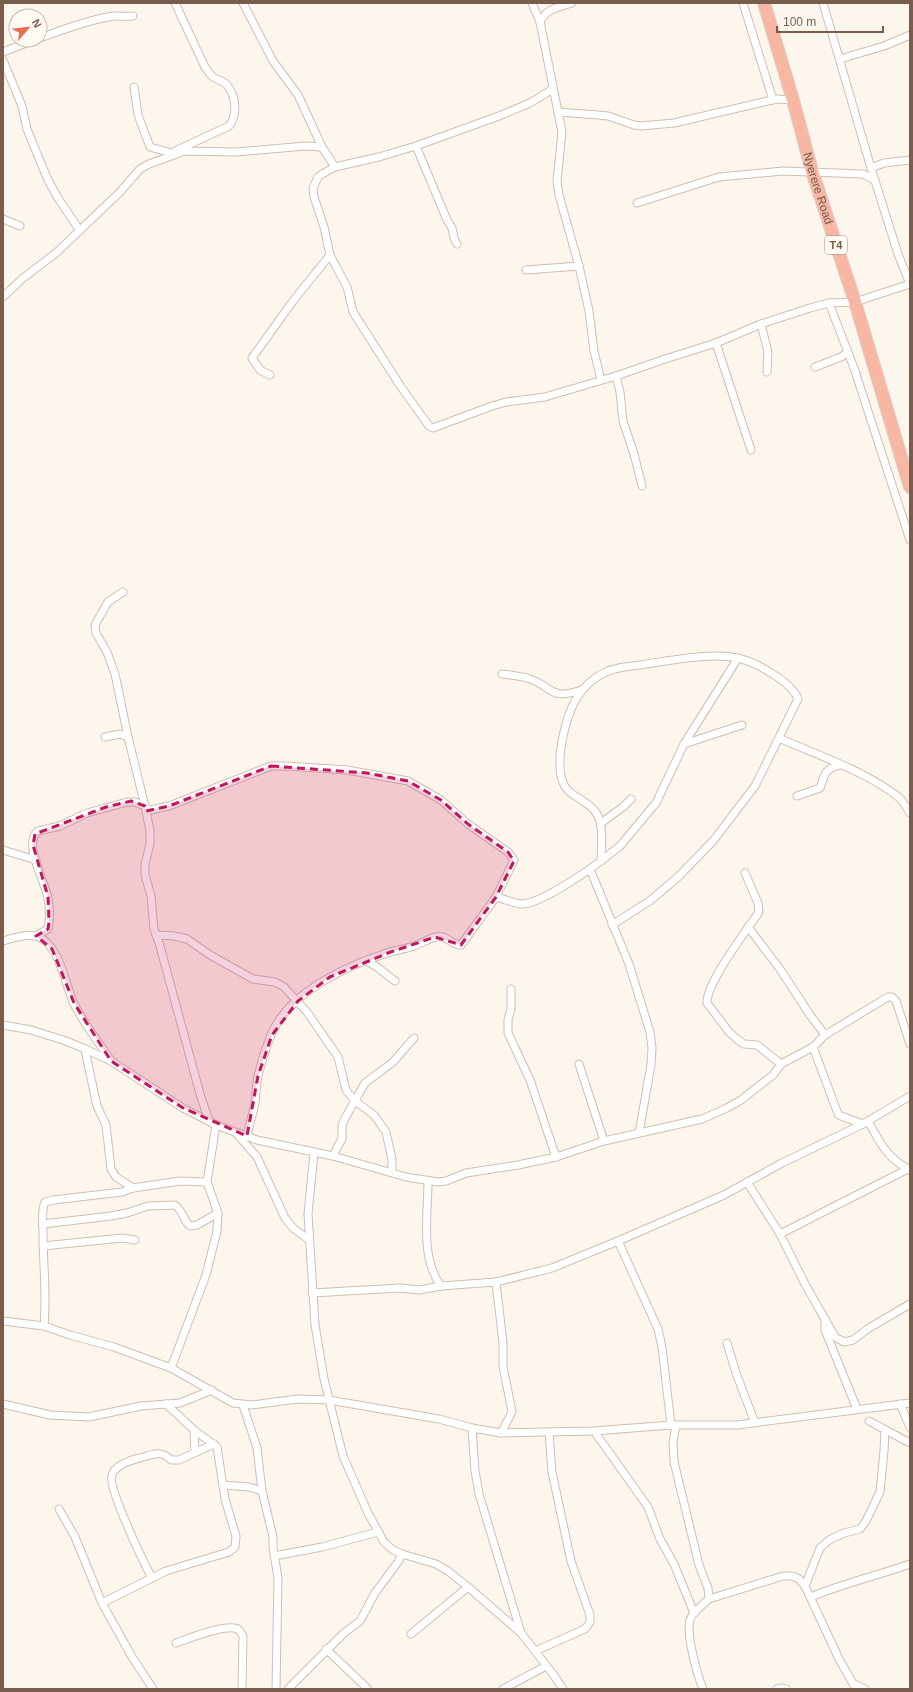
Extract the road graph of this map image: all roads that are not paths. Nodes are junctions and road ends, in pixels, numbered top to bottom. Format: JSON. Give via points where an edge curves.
{"nodes":[{"id":1,"x":175,"y":3,"type":"edge"},
{"id":2,"x":243,"y":3,"type":"edge"},
{"id":3,"x":532,"y":3,"type":"edge"},
{"id":4,"x":572,"y":3,"type":"edge"},
{"id":5,"x":743,"y":3,"type":"edge"},
{"id":6,"x":764,"y":3,"type":"edge"},
{"id":7,"x":823,"y":3,"type":"edge"},
{"id":8,"x":133,"y":16,"type":"dead end"},
{"id":9,"x":540,"y":22,"type":"junction"},
{"id":10,"x":48,"y":35,"type":"edge"},
{"id":11,"x":910,"y":35,"type":"edge"},
{"id":12,"x":13,"y":48,"type":"edge"},
{"id":13,"x":3,"y":52,"type":"edge"},
{"id":14,"x":840,"y":59,"type":"junction"},
{"id":15,"x":3,"y":60,"type":"edge"},
{"id":16,"x":134,"y":87,"type":"dead end"},
{"id":17,"x":552,"y":89,"type":"junction"},
{"id":18,"x":773,"y":100,"type":"junction"},
{"id":19,"x":793,"y":100,"type":"junction"},
{"id":20,"x":558,"y":112,"type":"junction"},
{"id":21,"x":416,"y":146,"type":"junction"},
{"id":22,"x":322,"y":148,"type":"junction"},
{"id":23,"x":172,"y":153,"type":"junction"},
{"id":24,"x":910,"y":160,"type":"edge"},
{"id":25,"x":335,"y":167,"type":"junction"},
{"id":26,"x":871,"y":168,"type":"junction"},
{"id":27,"x":812,"y":171,"type":"junction"},
{"id":28,"x":876,"y":180,"type":"junction"},
{"id":29,"x":637,"y":203,"type":"dead end"},
{"id":30,"x":3,"y":219,"type":"edge"},
{"id":31,"x":20,"y":226,"type":"dead end"},
{"id":32,"x":80,"y":231,"type":"junction"},
{"id":33,"x":457,"y":244,"type":"dead end"},
{"id":34,"x":330,"y":255,"type":"junction"},
{"id":35,"x":579,"y":266,"type":"junction"},
{"id":36,"x":526,"y":270,"type":"dead end"},
{"id":37,"x":910,"y":284,"type":"edge"},
{"id":38,"x":3,"y":297,"type":"edge"},
{"id":39,"x":855,"y":302,"type":"junction"},
{"id":40,"x":829,"y":303,"type":"junction"},
{"id":41,"x":761,"y":324,"type":"junction"},
{"id":42,"x":716,"y":343,"type":"junction"},
{"id":43,"x":848,"y":352,"type":"junction"},
{"id":44,"x":815,"y":367,"type":"dead end"},
{"id":45,"x":768,"y":372,"type":"dead end"},
{"id":46,"x":270,"y":374,"type":"dead end"},
{"id":47,"x":616,"y":376,"type":"junction"},
{"id":48,"x":601,"y":380,"type":"junction"},
{"id":49,"x":751,"y":450,"type":"dead end"},
{"id":50,"x":642,"y":486,"type":"dead end"},
{"id":51,"x":910,"y":487,"type":"edge"},
{"id":52,"x":910,"y":540,"type":"edge"},
{"id":53,"x":123,"y":592,"type":"dead end"},
{"id":54,"x":738,"y":658,"type":"junction"},
{"id":55,"x":502,"y":674,"type":"dead end"},
{"id":56,"x":582,"y":690,"type":"junction"},
{"id":57,"x":742,"y":725,"type":"dead end"},
{"id":58,"x":128,"y":736,"type":"junction"},
{"id":59,"x":105,"y":737,"type":"dead end"},
{"id":60,"x":779,"y":738,"type":"junction"},
{"id":61,"x":684,"y":744,"type":"junction"},
{"id":62,"x":840,"y":765,"type":"junction"},
{"id":63,"x":797,"y":796,"type":"dead end"},
{"id":64,"x":631,"y":799,"type":"dead end"},
{"id":65,"x":145,"y":808,"type":"junction"},
{"id":66,"x":910,"y":813,"type":"edge"},
{"id":67,"x":601,"y":823,"type":"junction"},
{"id":68,"x":3,"y":850,"type":"edge"},
{"id":69,"x":36,"y":860,"type":"junction"},
{"id":70,"x":601,"y":861,"type":"junction"},
{"id":71,"x":590,"y":869,"type":"junction"},
{"id":72,"x":745,"y":873,"type":"dead end"},
{"id":73,"x":496,"y":897,"type":"junction"},
{"id":74,"x":612,"y":925,"type":"junction"},
{"id":75,"x":748,"y":927,"type":"junction"},
{"id":76,"x":3,"y":933,"type":"edge"},
{"id":77,"x":156,"y":935,"type":"junction"},
{"id":78,"x":36,"y":936,"type":"junction"},
{"id":79,"x":3,"y":937,"type":"edge"},
{"id":80,"x":3,"y":940,"type":"edge"},
{"id":81,"x":366,"y":961,"type":"junction"},
{"id":82,"x":395,"y":981,"type":"dead end"},
{"id":83,"x":511,"y":989,"type":"dead end"},
{"id":84,"x":298,"y":1001,"type":"junction"},
{"id":85,"x":3,"y":1025,"type":"edge"},
{"id":86,"x":825,"y":1035,"type":"junction"},
{"id":87,"x":414,"y":1038,"type":"dead end"},
{"id":88,"x":910,"y":1044,"type":"edge"},
{"id":89,"x":813,"y":1047,"type":"junction"},
{"id":90,"x":85,"y":1050,"type":"junction"},
{"id":91,"x":111,"y":1061,"type":"junction"},
{"id":92,"x":579,"y":1064,"type":"dead end"},
{"id":93,"x":781,"y":1064,"type":"junction"},
{"id":94,"x":910,"y":1096,"type":"edge"},
{"id":95,"x":355,"y":1101,"type":"junction"},
{"id":96,"x":209,"y":1120,"type":"junction"},
{"id":97,"x":866,"y":1123,"type":"junction"},
{"id":98,"x":216,"y":1125,"type":"junction"},
{"id":99,"x":235,"y":1131,"type":"junction"},
{"id":100,"x":639,"y":1133,"type":"junction"},
{"id":101,"x":247,"y":1136,"type":"junction"},
{"id":102,"x":604,"y":1141,"type":"junction"},
{"id":103,"x":314,"y":1153,"type":"junction"},
{"id":104,"x":333,"y":1156,"type":"junction"},
{"id":105,"x":556,"y":1157,"type":"junction"},
{"id":106,"x":909,"y":1170,"type":"edge"},
{"id":107,"x":392,"y":1172,"type":"junction"},
{"id":108,"x":428,"y":1181,"type":"junction"},
{"id":109,"x":207,"y":1182,"type":"junction"},
{"id":110,"x":747,"y":1182,"type":"junction"},
{"id":111,"x":133,"y":1188,"type":"junction"},
{"id":112,"x":218,"y":1213,"type":"junction"},
{"id":113,"x":43,"y":1224,"type":"junction"},
{"id":114,"x":780,"y":1234,"type":"junction"},
{"id":115,"x":135,"y":1240,"type":"dead end"},
{"id":116,"x":309,"y":1240,"type":"junction"},
{"id":117,"x":618,"y":1241,"type":"junction"},
{"id":118,"x":43,"y":1246,"type":"junction"},
{"id":119,"x":496,"y":1282,"type":"junction"},
{"id":120,"x":441,"y":1286,"type":"junction"},
{"id":121,"x":312,"y":1293,"type":"junction"},
{"id":122,"x":910,"y":1304,"type":"edge"},
{"id":123,"x":824,"y":1318,"type":"junction"},
{"id":124,"x":3,"y":1321,"type":"edge"},
{"id":125,"x":44,"y":1326,"type":"junction"},
{"id":126,"x":727,"y":1343,"type":"dead end"},
{"id":127,"x":171,"y":1368,"type":"junction"},
{"id":128,"x":212,"y":1390,"type":"junction"},
{"id":129,"x":329,"y":1400,"type":"junction"},
{"id":130,"x":910,"y":1403,"type":"edge"},
{"id":131,"x":3,"y":1404,"type":"edge"},
{"id":132,"x":166,"y":1404,"type":"junction"},
{"id":133,"x":900,"y":1404,"type":"junction"},
{"id":134,"x":243,"y":1405,"type":"junction"},
{"id":135,"x":857,"y":1409,"type":"junction"},
{"id":136,"x":869,"y":1421,"type":"dead end"},
{"id":137,"x":755,"y":1423,"type":"junction"},
{"id":138,"x":674,"y":1425,"type":"junction"},
{"id":139,"x":910,"y":1427,"type":"edge"},
{"id":140,"x":472,"y":1428,"type":"junction"},
{"id":141,"x":194,"y":1430,"type":"junction"},
{"id":142,"x":885,"y":1430,"type":"junction"},
{"id":143,"x":594,"y":1431,"type":"junction"},
{"id":144,"x":549,"y":1432,"type":"junction"},
{"id":145,"x":501,"y":1433,"type":"junction"},
{"id":146,"x":910,"y":1443,"type":"edge"},
{"id":147,"x":214,"y":1444,"type":"junction"},
{"id":148,"x":195,"y":1452,"type":"junction"},
{"id":149,"x":223,"y":1485,"type":"junction"},
{"id":150,"x":262,"y":1491,"type":"junction"},
{"id":151,"x":59,"y":1509,"type":"dead end"},
{"id":152,"x":378,"y":1532,"type":"junction"},
{"id":153,"x":402,"y":1554,"type":"junction"},
{"id":154,"x":274,"y":1556,"type":"junction"},
{"id":155,"x":910,"y":1564,"type":"edge"},
{"id":156,"x":152,"y":1578,"type":"junction"},
{"id":157,"x":805,"y":1586,"type":"junction"},
{"id":158,"x":468,"y":1587,"type":"junction"},
{"id":159,"x":811,"y":1597,"type":"junction"},
{"id":160,"x":709,"y":1600,"type":"junction"},
{"id":161,"x":102,"y":1603,"type":"junction"},
{"id":162,"x":694,"y":1613,"type":"junction"},
{"id":163,"x":521,"y":1633,"type":"junction"},
{"id":164,"x":411,"y":1634,"type":"dead end"},
{"id":165,"x":176,"y":1643,"type":"dead end"},
{"id":166,"x":326,"y":1649,"type":"junction"},
{"id":167,"x":535,"y":1651,"type":"junction"},
{"id":168,"x":546,"y":1666,"type":"junction"},
{"id":169,"x":855,"y":1686,"type":"edge"},
{"id":170,"x":153,"y":1689,"type":"edge"},
{"id":171,"x":242,"y":1689,"type":"edge"},
{"id":172,"x":276,"y":1689,"type":"edge"},
{"id":173,"x":288,"y":1689,"type":"edge"},
{"id":174,"x":368,"y":1689,"type":"edge"},
{"id":175,"x":503,"y":1689,"type":"edge"},
{"id":176,"x":563,"y":1689,"type":"edge"},
{"id":177,"x":702,"y":1689,"type":"edge"},
{"id":178,"x":777,"y":1689,"type":"edge"},
{"id":179,"x":786,"y":1689,"type":"edge"},
{"id":180,"x":865,"y":1689,"type":"edge"}],
"edges":[{"from":1,"to":23,"type":"street","via":[[205,67],[210,74],[227,85],[236,110],[228,126]]},
{"from":2,"to":22,"type":"street","via":[[273,61],[298,95]]},
{"from":3,"to":9,"type":"street"},
{"from":4,"to":9,"type":"street","via":[[550,11]]},
{"from":5,"to":18,"type":"street"},
{"from":6,"to":19,"type":"highway","name":"Nyerere Road","number":"T4"},
{"from":7,"to":14,"type":"street"},
{"from":8,"to":10,"type":"street","via":[[96,19]]},
{"from":9,"to":17,"type":"street"},
{"from":11,"to":14,"type":"street"},
{"from":12,"to":13,"type":"street"},
{"from":14,"to":26,"type":"street"},
{"from":15,"to":32,"type":"street","via":[[48,180]]},
{"from":16,"to":23,"type":"street","via":[[138,114],[149,145],[154,149]]},
{"from":17,"to":20,"type":"street"},
{"from":17,"to":21,"type":"street","via":[[512,111]]},
{"from":18,"to":19,"type":"street"},
{"from":18,"to":20,"type":"street","via":[[674,123],[641,126],[598,114]]},
{"from":19,"to":27,"type":"highway","name":"Nyerere Road","number":"T4"},
{"from":20,"to":35,"type":"street","via":[[562,138],[558,189]]},
{"from":21,"to":25,"type":"street"},
{"from":21,"to":33,"type":"street"},
{"from":22,"to":23,"type":"street","via":[[306,146],[236,152]]},
{"from":22,"to":25,"type":"street"},
{"from":23,"to":32,"type":"street","via":[[140,169]]},
{"from":24,"to":26,"type":"street","via":[[884,163]]},
{"from":25,"to":34,"type":"street","via":[[318,177],[313,192]]},
{"from":26,"to":28,"type":"street"},
{"from":27,"to":28,"type":"street","via":[[863,174]]},
{"from":27,"to":29,"type":"street","via":[[719,177]]},
{"from":27,"to":39,"type":"highway","name":"Nyerere Road","number":"T4"},
{"from":28,"to":37,"type":"street","via":[[898,254]]},
{"from":30,"to":31,"type":"street"},
{"from":32,"to":38,"type":"street"},
{"from":34,"to":46,"type":"street","via":[[293,300],[252,358],[260,370]]},
{"from":34,"to":48,"type":"street","via":[[347,287],[353,312],[401,387],[432,428],[506,402],[545,397]]},
{"from":35,"to":36,"type":"street"},
{"from":35,"to":48,"type":"street","via":[[589,311],[594,356]]},
{"from":37,"to":39,"type":"street"},
{"from":39,"to":40,"type":"street"},
{"from":39,"to":51,"type":"highway","name":"Nyerere Road","number":"T4"},
{"from":40,"to":41,"type":"street"},
{"from":40,"to":43,"type":"street"},
{"from":41,"to":42,"type":"street"},
{"from":41,"to":45,"type":"street","via":[[768,352]]},
{"from":42,"to":47,"type":"street"},
{"from":42,"to":49,"type":"street"},
{"from":43,"to":44,"type":"street"},
{"from":43,"to":52,"type":"street"},
{"from":47,"to":48,"type":"street"},
{"from":47,"to":50,"type":"street","via":[[623,421]]},
{"from":53,"to":58,"type":"street","via":[[108,602],[95,629],[115,674]]},
{"from":54,"to":56,"type":"street","via":[[705,657],[631,666],[608,671]]},
{"from":54,"to":60,"type":"street","via":[[777,677],[797,695],[798,699]]},
{"from":54,"to":61,"type":"street"},
{"from":55,"to":56,"type":"street","via":[[528,678],[555,694]]},
{"from":56,"to":67,"type":"street","via":[[566,723],[560,765],[567,790],[594,809]]},
{"from":57,"to":61,"type":"street"},
{"from":58,"to":59,"type":"street","via":[[120,734]]},
{"from":58,"to":65,"type":"street"},
{"from":60,"to":62,"type":"street"},
{"from":60,"to":74,"type":"street","via":[[756,786],[713,840],[678,877],[651,900]]},
{"from":61,"to":70,"type":"street","via":[[656,803],[620,846]]},
{"from":62,"to":63,"type":"street","via":[[826,771],[820,788]]},
{"from":62,"to":66,"type":"street","via":[[878,783],[898,796]]},
{"from":64,"to":67,"type":"street","via":[[623,808]]},
{"from":65,"to":69,"type":"street","via":[[135,802],[127,802],[87,813],[60,826],[38,831],[33,836]]},
{"from":65,"to":73,"type":"street","via":[[169,806],[271,766],[347,770],[399,778],[441,800],[468,824],[512,855],[514,861]]},
{"from":65,"to":77,"type":"street","via":[[150,844],[144,875],[151,896],[152,923]]},
{"from":67,"to":70,"type":"street"},
{"from":68,"to":69,"type":"street"},
{"from":69,"to":78,"type":"street","via":[[48,897],[49,922],[48,929]]},
{"from":70,"to":71,"type":"street"},
{"from":71,"to":73,"type":"street","via":[[531,903],[518,903]]},
{"from":71,"to":74,"type":"street"},
{"from":72,"to":75,"type":"street","via":[[759,907],[759,912]]},
{"from":73,"to":81,"type":"street","via":[[461,945],[447,938],[435,937]]},
{"from":74,"to":100,"type":"street","via":[[641,998],[652,1048]]},
{"from":75,"to":86,"type":"street"},
{"from":75,"to":93,"type":"street","via":[[715,979],[707,1002],[738,1040],[744,1044],[757,1045]]},
{"from":76,"to":79,"type":"street"},
{"from":77,"to":84,"type":"street","via":[[187,939],[253,979],[282,984]]},
{"from":77,"to":96,"type":"street"},
{"from":78,"to":80,"type":"street"},
{"from":78,"to":91,"type":"street","via":[[52,949],[74,1003]]},
{"from":81,"to":82,"type":"street","via":[[374,964]]},
{"from":81,"to":84,"type":"street","via":[[330,977]]},
{"from":83,"to":105,"type":"street","via":[[508,1033],[530,1080]]},
{"from":84,"to":95,"type":"street","via":[[338,1057],[346,1090]]},
{"from":84,"to":101,"type":"street","via":[[279,1022],[272,1035],[258,1076]]},
{"from":85,"to":90,"type":"street","via":[[31,1030]]},
{"from":86,"to":88,"type":"street","via":[[892,997],[896,1001]]},
{"from":86,"to":89,"type":"street"},
{"from":87,"to":95,"type":"street","via":[[393,1062],[365,1083]]},
{"from":89,"to":93,"type":"street"},
{"from":89,"to":97,"type":"street","via":[[838,1114]]},
{"from":90,"to":91,"type":"street"},
{"from":90,"to":111,"type":"street","via":[[97,1106],[106,1125],[111,1169],[116,1177]]},
{"from":91,"to":96,"type":"street","via":[[183,1108]]},
{"from":92,"to":102,"type":"street"},
{"from":93,"to":100,"type":"street","via":[[758,1088],[727,1108],[702,1119]]},
{"from":94,"to":97,"type":"street"},
{"from":95,"to":104,"type":"street","via":[[342,1127],[342,1139]]},
{"from":95,"to":107,"type":"street","via":[[374,1115],[386,1132],[393,1165]]},
{"from":96,"to":98,"type":"street"},
{"from":97,"to":106,"type":"street","via":[[887,1153]]},
{"from":97,"to":110,"type":"street"},
{"from":98,"to":99,"type":"street"},
{"from":98,"to":109,"type":"street"},
{"from":99,"to":101,"type":"street"},
{"from":99,"to":116,"type":"street","via":[[257,1157],[285,1218]]},
{"from":100,"to":102,"type":"street"},
{"from":101,"to":103,"type":"street"},
{"from":102,"to":105,"type":"street"},
{"from":103,"to":104,"type":"street"},
{"from":103,"to":116,"type":"street","via":[[309,1199]]},
{"from":104,"to":107,"type":"street"},
{"from":105,"to":108,"type":"street","via":[[466,1173],[446,1181]]},
{"from":106,"to":114,"type":"street"},
{"from":107,"to":108,"type":"street"},
{"from":108,"to":120,"type":"street","via":[[427,1255],[430,1268]]},
{"from":109,"to":111,"type":"street","via":[[180,1181]]},
{"from":109,"to":112,"type":"street"},
{"from":110,"to":114,"type":"street"},
{"from":110,"to":117,"type":"street","via":[[724,1195]]},
{"from":111,"to":113,"type":"street","via":[[122,1192],[49,1200],[44,1203]]},
{"from":112,"to":113,"type":"street","via":[[197,1225],[190,1226],[178,1207],[163,1204],[112,1216]]},
{"from":112,"to":127,"type":"street","via":[[217,1231],[206,1275]]},
{"from":113,"to":118,"type":"street"},
{"from":114,"to":123,"type":"street"},
{"from":115,"to":118,"type":"street","via":[[122,1238]]},
{"from":116,"to":121,"type":"street"},
{"from":117,"to":119,"type":"street","via":[[552,1268]]},
{"from":117,"to":138,"type":"street","via":[[658,1329]]},
{"from":118,"to":125,"type":"street","via":[[46,1311]]},
{"from":119,"to":120,"type":"street"},
{"from":119,"to":145,"type":"street","via":[[503,1366],[512,1412]]},
{"from":120,"to":121,"type":"street","via":[[419,1290],[400,1288]]},
{"from":121,"to":129,"type":"street","via":[[314,1325]]},
{"from":122,"to":123,"type":"street","via":[[853,1340],[844,1342],[835,1338]]},
{"from":123,"to":135,"type":"street","via":[[825,1330]]},
{"from":124,"to":125,"type":"street"},
{"from":125,"to":127,"type":"street","via":[[114,1347]]},
{"from":126,"to":137,"type":"street"},
{"from":127,"to":128,"type":"street"},
{"from":128,"to":132,"type":"street","via":[[188,1401]]},
{"from":128,"to":134,"type":"street","via":[[233,1403]]},
{"from":129,"to":134,"type":"street","via":[[297,1399]]},
{"from":129,"to":140,"type":"street","via":[[439,1419]]},
{"from":129,"to":152,"type":"street","via":[[343,1456]]},
{"from":130,"to":133,"type":"street"},
{"from":131,"to":132,"type":"street","via":[[50,1415],[89,1417],[141,1406]]},
{"from":132,"to":141,"type":"street"},
{"from":133,"to":135,"type":"street"},
{"from":133,"to":139,"type":"street"},
{"from":134,"to":150,"type":"street","via":[[257,1448]]},
{"from":135,"to":137,"type":"street"},
{"from":136,"to":142,"type":"street"},
{"from":137,"to":138,"type":"street"},
{"from":138,"to":143,"type":"street"},
{"from":138,"to":160,"type":"street","via":[[674,1462]]},
{"from":140,"to":145,"type":"street"},
{"from":140,"to":163,"type":"street","via":[[479,1494]]},
{"from":141,"to":147,"type":"street"},
{"from":141,"to":148,"type":"street"},
{"from":142,"to":146,"type":"street"},
{"from":142,"to":157,"type":"street","via":[[881,1488],[869,1515],[860,1529],[837,1536],[820,1548]]},
{"from":143,"to":144,"type":"street"},
{"from":143,"to":162,"type":"street","via":[[648,1507]]},
{"from":144,"to":145,"type":"street"},
{"from":144,"to":167,"type":"street","via":[[552,1472],[571,1560],[590,1622],[585,1630]]},
{"from":147,"to":148,"type":"street"},
{"from":147,"to":149,"type":"street","via":[[218,1452]]},
{"from":148,"to":156,"type":"street","via":[[174,1461],[163,1454],[147,1456],[123,1464],[112,1474],[111,1480],[117,1500]]},
{"from":149,"to":150,"type":"street"},
{"from":149,"to":156,"type":"street","via":[[236,1536],[235,1547],[229,1552],[181,1565]]},
{"from":150,"to":154,"type":"street","via":[[272,1531]]},
{"from":151,"to":161,"type":"street","via":[[75,1537]]},
{"from":152,"to":153,"type":"street","via":[[384,1542]]},
{"from":152,"to":154,"type":"street","via":[[322,1547]]},
{"from":153,"to":158,"type":"street","via":[[436,1564]]},
{"from":153,"to":166,"type":"street","via":[[375,1593],[360,1621]]},
{"from":154,"to":172,"type":"street","via":[[278,1578]]},
{"from":155,"to":159,"type":"street","via":[[837,1586]]},
{"from":156,"to":161,"type":"street"},
{"from":157,"to":159,"type":"street"},
{"from":157,"to":160,"type":"street","via":[[799,1579],[783,1576]]},
{"from":158,"to":163,"type":"street"},
{"from":158,"to":164,"type":"street"},
{"from":159,"to":169,"type":"street","via":[[836,1653]]},
{"from":160,"to":162,"type":"street"},
{"from":161,"to":170,"type":"street"},
{"from":162,"to":177,"type":"street","via":[[690,1620],[689,1634]]},
{"from":163,"to":167,"type":"street"},
{"from":165,"to":171,"type":"street","via":[[224,1628],[239,1629],[243,1636]]},
{"from":166,"to":173,"type":"street"},
{"from":166,"to":174,"type":"street"},
{"from":167,"to":168,"type":"street"},
{"from":168,"to":175,"type":"street"},
{"from":168,"to":176,"type":"street"},
{"from":169,"to":180,"type":"street"},
{"from":178,"to":179,"type":"street"}]}
